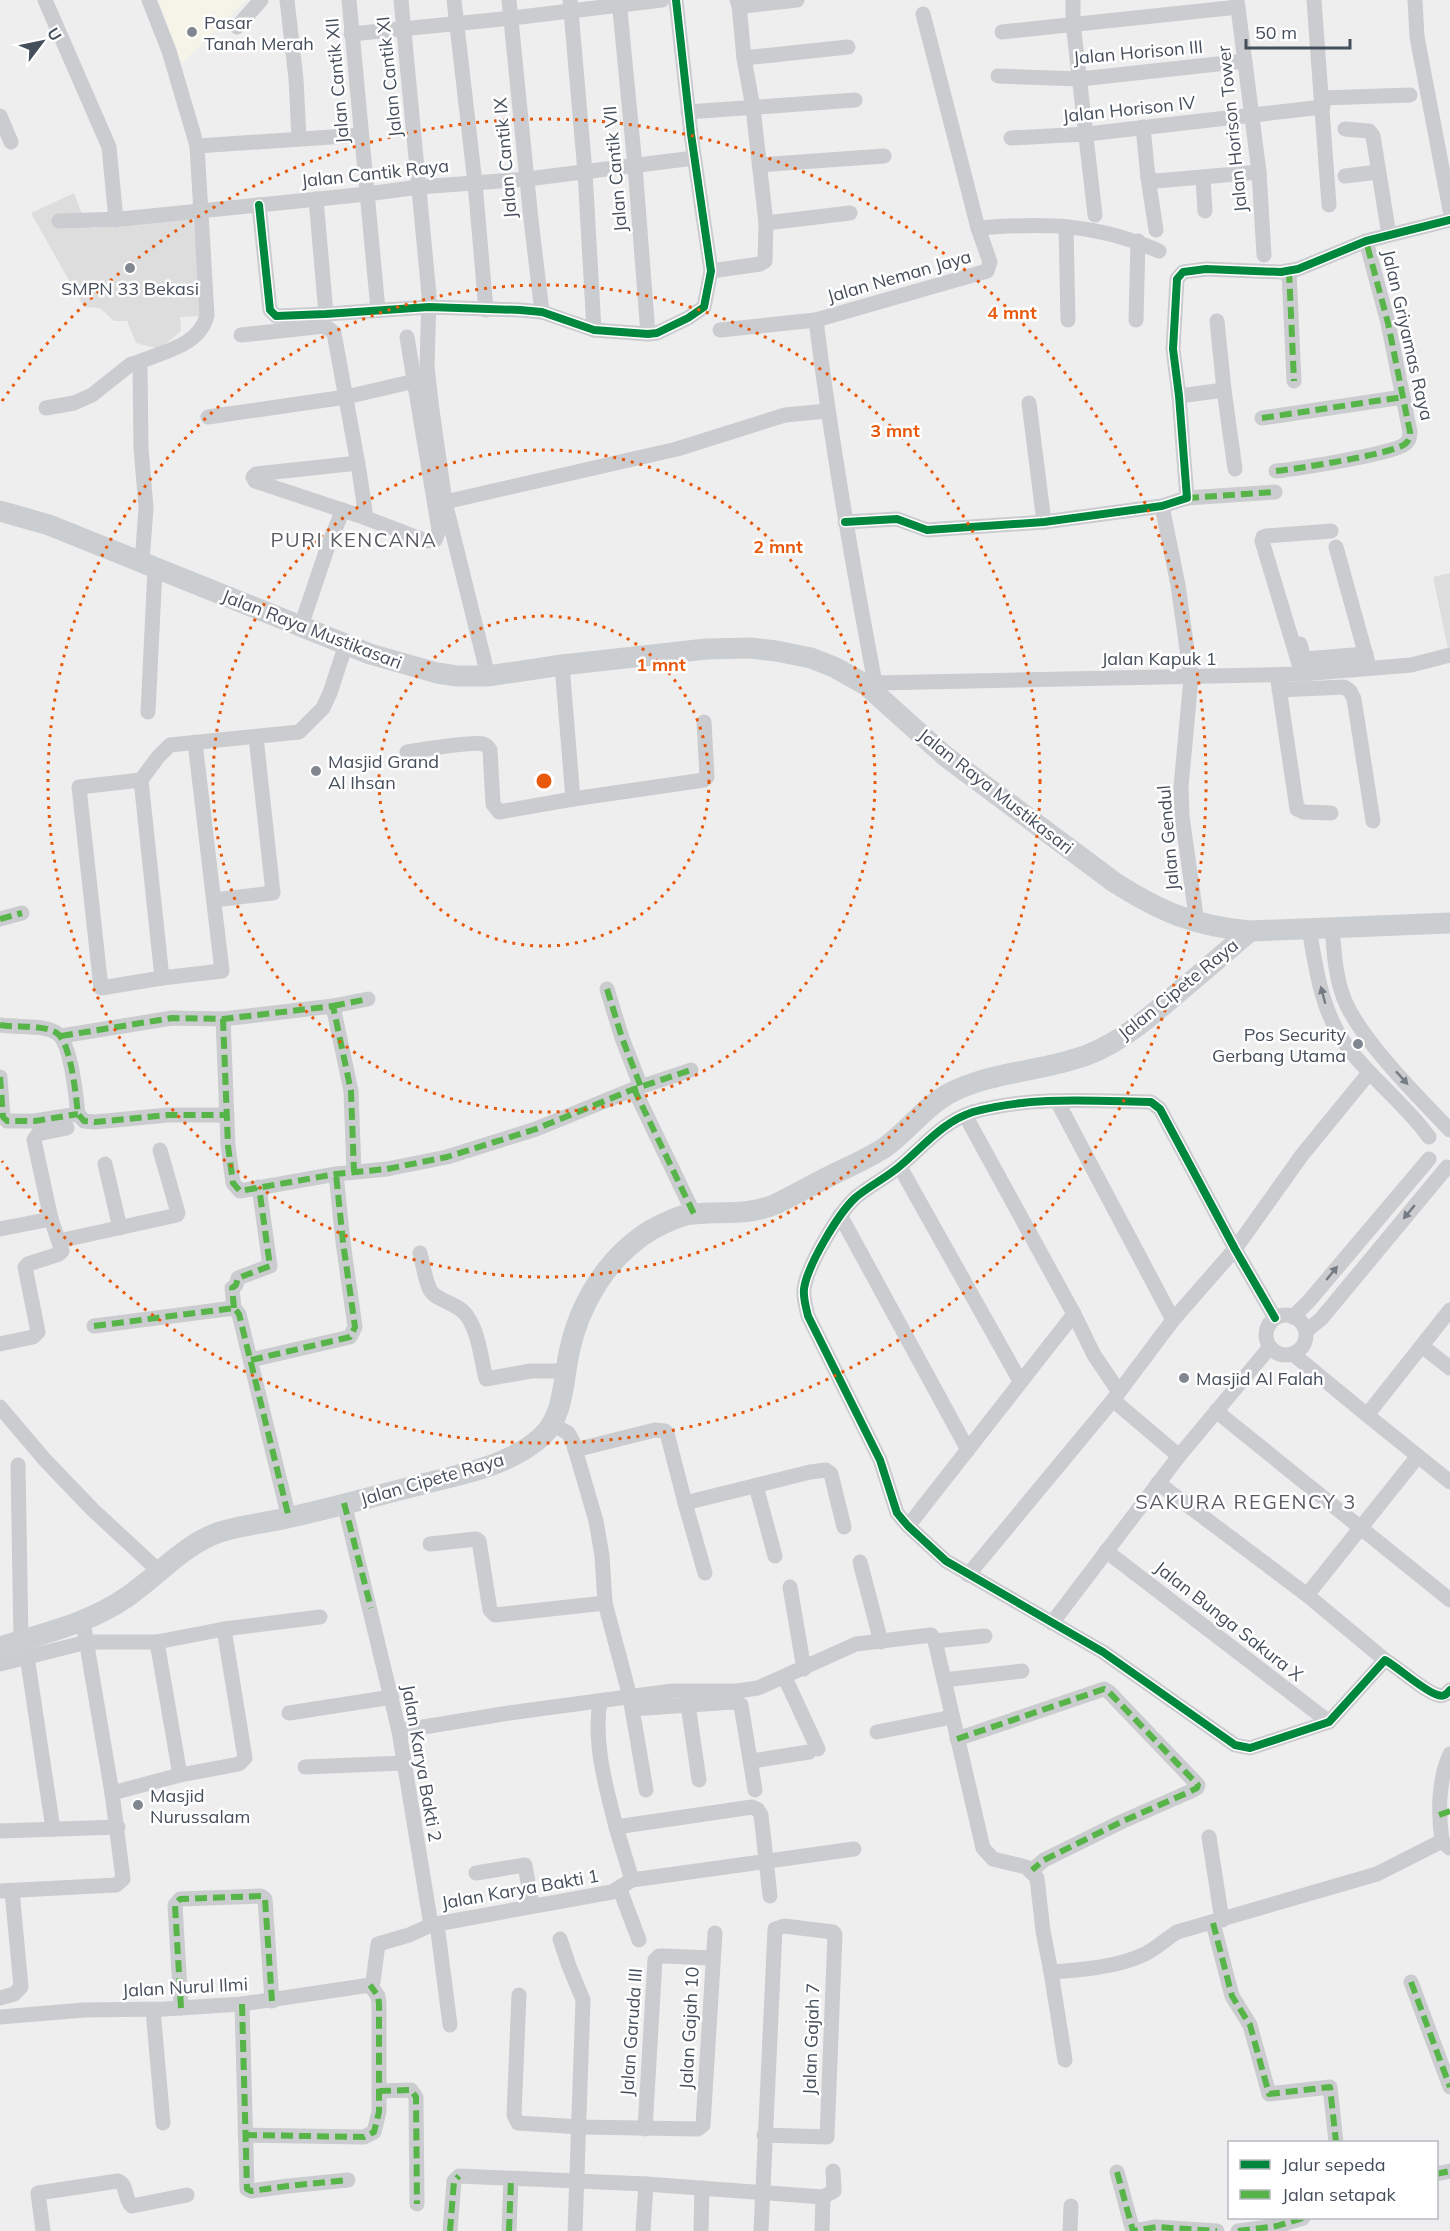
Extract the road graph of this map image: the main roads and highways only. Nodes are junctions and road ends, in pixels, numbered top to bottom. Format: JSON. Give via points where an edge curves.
{"nodes":[{"id":1,"x":0,"y":511,"type":"edge"},
{"id":2,"x":1450,"y":923,"type":"edge"},
{"id":3,"x":1250,"y":931,"type":"junction"},
{"id":4,"x":0,"y":1647,"type":"edge"}],
"edges":[{"from":1,"to":3,"type":"main road","name":"Jalan Raya Mustikasari","via":[[49,525],[370,654],[437,674],[488,676],[706,649],[750,648],[811,658],[870,684],[945,756],[1144,901],[1197,922]]},
{"from":2,"to":3,"type":"main road","name":"Jalan Raya Mustikasari"},
{"from":3,"to":4,"type":"main road","name":"Jalan Cipete Raya","via":[[1141,1023],[1102,1048],[1054,1065],[968,1084],[947,1094],[870,1157],[775,1204],[742,1212],[694,1214],[647,1232],[615,1260],[579,1314],[552,1424],[540,1438],[503,1460],[289,1518],[231,1528],[207,1537],[85,1632],[24,1648]]}]}
